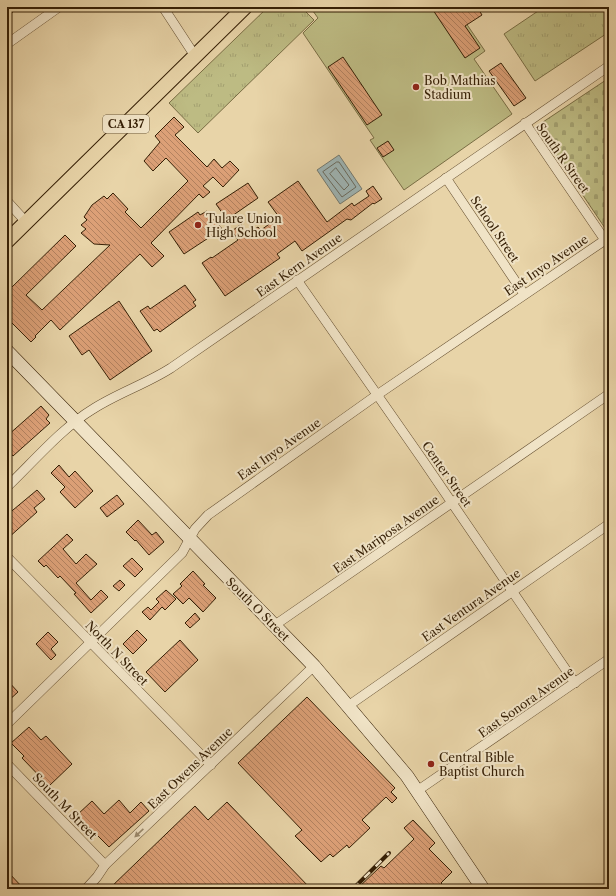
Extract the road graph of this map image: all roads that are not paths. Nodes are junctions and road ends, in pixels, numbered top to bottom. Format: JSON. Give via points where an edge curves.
{"nodes":[{"id":1,"x":58,"y":7,"type":"edge"},
{"id":2,"x":163,"y":7,"type":"edge"},
{"id":3,"x":245,"y":7,"type":"edge"},
{"id":4,"x":7,"y":44,"type":"edge"},
{"id":5,"x":196,"y":56,"type":"junction"},
{"id":6,"x":609,"y":66,"type":"edge"},
{"id":7,"x":525,"y":123,"type":"junction"},
{"id":8,"x":446,"y":178,"type":"junction"},
{"id":9,"x":7,"y":201,"type":"edge"},
{"id":10,"x":26,"y":222,"type":"junction"},
{"id":11,"x":7,"y":240,"type":"edge"},
{"id":12,"x":607,"y":243,"type":"edge"},
{"id":13,"x":297,"y":280,"type":"junction"},
{"id":14,"x":524,"y":294,"type":"junction"},
{"id":15,"x":7,"y":351,"type":"edge"},
{"id":16,"x":609,"y":394,"type":"edge"},
{"id":17,"x":377,"y":395,"type":"junction"},
{"id":18,"x":76,"y":421,"type":"junction"},
{"id":19,"x":7,"y":487,"type":"edge"},
{"id":20,"x":452,"y":502,"type":"junction"},
{"id":21,"x":609,"y":524,"type":"edge"},
{"id":22,"x":191,"y":539,"type":"junction"},
{"id":23,"x":7,"y":557,"type":"edge"},
{"id":24,"x":512,"y":591,"type":"junction"},
{"id":25,"x":276,"y":625,"type":"junction"},
{"id":26,"x":90,"y":643,"type":"junction"},
{"id":27,"x":609,"y":659,"type":"edge"},
{"id":28,"x":314,"y":666,"type":"junction"},
{"id":29,"x":575,"y":683,"type":"junction"},
{"id":30,"x":348,"y":706,"type":"junction"},
{"id":31,"x":7,"y":724,"type":"edge"},
{"id":32,"x":7,"y":764,"type":"edge"},
{"id":33,"x":211,"y":766,"type":"junction"},
{"id":34,"x":417,"y":791,"type":"junction"},
{"id":35,"x":105,"y":865,"type":"junction"},
{"id":36,"x":86,"y":889,"type":"edge"},
{"id":37,"x":483,"y":889,"type":"edge"}],
"edges":[{"from":1,"to":4,"type":"street"},
{"from":2,"to":5,"type":"street"},
{"from":3,"to":5,"type":"main road","number":"CA 137"},
{"from":5,"to":10,"type":"main road","number":"CA 137"},
{"from":6,"to":7,"type":"street","name":"East Kern Avenue"},
{"from":7,"to":8,"type":"street","name":"East Kern Avenue"},
{"from":7,"to":12,"type":"street","name":"South R Street"},
{"from":8,"to":13,"type":"street","name":"East Kern Avenue"},
{"from":8,"to":14,"type":"street","name":"School Street"},
{"from":9,"to":10,"type":"street"},
{"from":10,"to":11,"type":"main road","number":"CA 137"},
{"from":12,"to":14,"type":"street","name":"East Inyo Avenue"},
{"from":13,"to":17,"type":"street","name":"Center Street"},
{"from":13,"to":18,"type":"street","name":"East Kern Avenue","via":[[157,377],[107,400]]},
{"from":14,"to":17,"type":"street","name":"East Inyo Avenue"},
{"from":15,"to":18,"type":"main road","name":"South O Street"},
{"from":16,"to":20,"type":"street","name":"East Mariposa Avenue"},
{"from":17,"to":20,"type":"street","name":"Center Street"},
{"from":17,"to":22,"type":"street","name":"East Inyo Avenue","via":[[214,511],[195,529]]},
{"from":18,"to":19,"type":"street","name":"East Kern Avenue"},
{"from":18,"to":22,"type":"main road","name":"South O Street"},
{"from":20,"to":24,"type":"street","name":"Center Street"},
{"from":20,"to":25,"type":"street","name":"East Mariposa Avenue"},
{"from":21,"to":24,"type":"street","name":"East Ventura Avenue"},
{"from":22,"to":25,"type":"main road","name":"South O Street"},
{"from":22,"to":26,"type":"street","name":"East Inyo Avenue","via":[[182,553]]},
{"from":23,"to":26,"type":"street","name":"North N Street"},
{"from":24,"to":29,"type":"street","name":"Center Street"},
{"from":24,"to":30,"type":"street","name":"East Ventura Avenue"},
{"from":25,"to":28,"type":"main road","name":"South O Street"},
{"from":26,"to":31,"type":"street","name":"East Inyo Avenue"},
{"from":26,"to":33,"type":"street","name":"North N Street"},
{"from":27,"to":29,"type":"street","name":"East Sonora Avenue"},
{"from":28,"to":30,"type":"main road","name":"South O Street"},
{"from":28,"to":33,"type":"street","name":"East Owens Avenue"},
{"from":29,"to":34,"type":"street","name":"East Sonora Avenue"},
{"from":30,"to":34,"type":"main road","name":"South O Street"},
{"from":32,"to":35,"type":"street","name":"South M Street"},
{"from":33,"to":35,"type":"street","name":"East Owens Avenue","one_way":true},
{"from":34,"to":37,"type":"main road","name":"South O Street"},
{"from":35,"to":36,"type":"street","name":"East Owens Avenue"}]}
